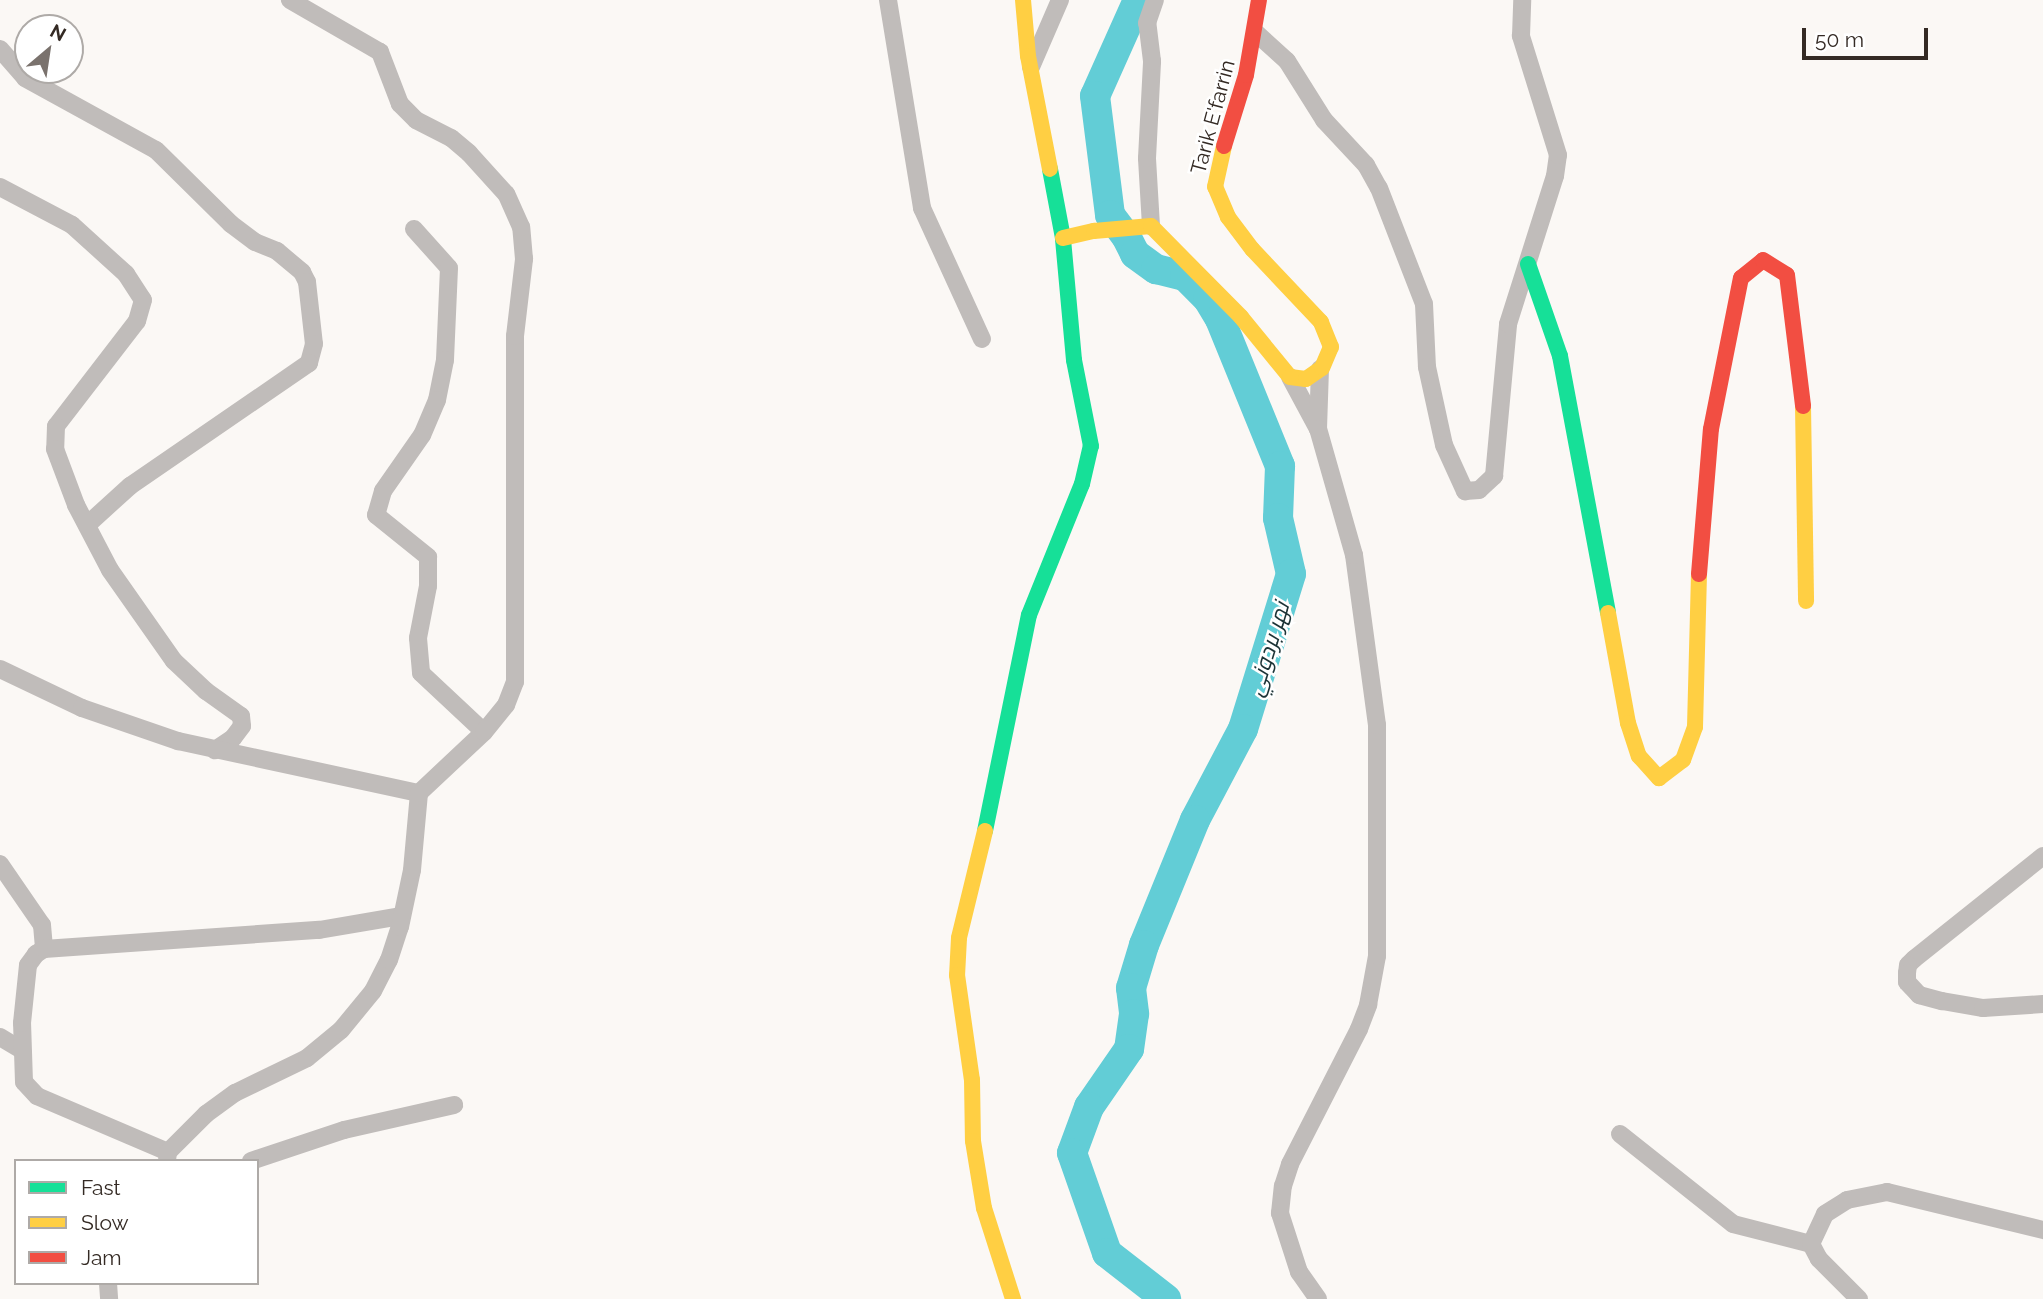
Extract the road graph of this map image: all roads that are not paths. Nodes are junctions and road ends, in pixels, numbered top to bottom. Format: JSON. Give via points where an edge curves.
{"nodes":[{"id":1,"x":290,"y":0,"type":"edge"},
{"id":2,"x":888,"y":0,"type":"edge"},
{"id":3,"x":1023,"y":0,"type":"edge"},
{"id":4,"x":1060,"y":0,"type":"edge"},
{"id":5,"x":1155,"y":0,"type":"edge"},
{"id":6,"x":1259,"y":0,"type":"edge"},
{"id":7,"x":1522,"y":0,"type":"edge"},
{"id":8,"x":1255,"y":32,"type":"junction"},
{"id":9,"x":0,"y":49,"type":"edge"},
{"id":10,"x":1031,"y":67,"type":"junction"},
{"id":11,"x":0,"y":187,"type":"edge"},
{"id":12,"x":1146,"y":226,"type":"junction"},
{"id":13,"x":414,"y":229,"type":"dead end"},
{"id":14,"x":1063,"y":238,"type":"junction"},
{"id":15,"x":1528,"y":264,"type":"junction"},
{"id":16,"x":982,"y":339,"type":"dead end"},
{"id":17,"x":1320,"y":369,"type":"junction"},
{"id":18,"x":1290,"y":377,"type":"junction"},
{"id":19,"x":1318,"y":429,"type":"junction"},
{"id":20,"x":87,"y":525,"type":"junction"},
{"id":21,"x":1806,"y":600,"type":"dead end"},
{"id":22,"x":0,"y":669,"type":"edge"},
{"id":23,"x":484,"y":732,"type":"junction"},
{"id":24,"x":215,"y":750,"type":"junction"},
{"id":25,"x":419,"y":793,"type":"junction"},
{"id":26,"x":2043,"y":856,"type":"edge"},
{"id":27,"x":0,"y":864,"type":"edge"},
{"id":28,"x":402,"y":916,"type":"junction"},
{"id":29,"x":44,"y":949,"type":"junction"},
{"id":30,"x":2043,"y":1004,"type":"edge"},
{"id":31,"x":0,"y":1037,"type":"edge"},
{"id":32,"x":22,"y":1050,"type":"junction"},
{"id":33,"x":454,"y":1105,"type":"dead end"},
{"id":34,"x":1620,"y":1134,"type":"dead end"},
{"id":35,"x":167,"y":1157,"type":"edge"},
{"id":36,"x":257,"y":1159,"type":"edge"},
{"id":37,"x":2043,"y":1230,"type":"edge"},
{"id":38,"x":1811,"y":1244,"type":"junction"},
{"id":39,"x":1013,"y":1299,"type":"edge"},
{"id":40,"x":1318,"y":1299,"type":"edge"},
{"id":41,"x":1859,"y":1299,"type":"edge"}],
"edges":[{"from":1,"to":23,"type":"street","via":[[380,52],[400,104],[416,120],[469,153],[506,194],[520,227],[524,259],[515,335],[515,682],[506,705]]},
{"from":2,"to":16,"type":"street","via":[[922,208]]},
{"from":3,"to":10,"type":"street"},
{"from":4,"to":10,"type":"street"},
{"from":5,"to":12,"type":"street","via":[[1147,23],[1152,61]]},
{"from":6,"to":8,"type":"street","name":"Tarik E'farrin"},
{"from":7,"to":15,"type":"street","via":[[1521,36],[1558,155]]},
{"from":8,"to":15,"type":"street","via":[[1287,61],[1324,120],[1366,165],[1379,188],[1424,304],[1427,367],[1444,445],[1465,491],[1479,490],[1494,475],[1508,324]]},
{"from":8,"to":17,"type":"street","name":"Tarik E'farrin","via":[[1215,187],[1237,231],[1321,322],[1332,346]]},
{"from":9,"to":20,"type":"street","via":[[25,78],[156,150],[231,225],[283,255],[307,282],[314,344],[309,363],[130,486]]},
{"from":10,"to":14,"type":"street"},
{"from":11,"to":20,"type":"street","via":[[72,225],[126,274],[143,300],[136,321],[64,415],[53,438]]},
{"from":12,"to":14,"type":"street"},
{"from":12,"to":18,"type":"street","via":[[1241,317]]},
{"from":13,"to":23,"type":"street","via":[[449,268],[445,360],[437,400],[422,435],[383,491],[376,515],[428,557],[428,586],[418,638],[421,673]]},
{"from":14,"to":39,"type":"street","via":[[1074,360],[1091,446],[1082,484],[1029,615],[959,938],[957,975],[984,1208]]},
{"from":15,"to":21,"type":"street","via":[[1560,356],[1628,723],[1639,756],[1660,778],[1683,761],[1695,727],[1700,543],[1711,429],[1741,278],[1763,260],[1787,275],[1798,357],[1803,398]]},
{"from":17,"to":18,"type":"street","via":[[1306,379]]},
{"from":17,"to":19,"type":"street"},
{"from":18,"to":19,"type":"street"},
{"from":19,"to":40,"type":"street","via":[[1354,555],[1377,725],[1377,956],[1368,1005],[1290,1164],[1280,1213],[1299,1272]]},
{"from":20,"to":24,"type":"street","via":[[110,570],[174,661],[241,716],[242,726],[233,738]]},
{"from":22,"to":24,"type":"street","via":[[82,708]]},
{"from":23,"to":25,"type":"street"},
{"from":24,"to":25,"type":"street"},
{"from":25,"to":28,"type":"street","via":[[412,870]]},
{"from":26,"to":30,"type":"street","via":[[1914,959],[1908,965],[1907,982],[1919,995],[1983,1008]]},
{"from":27,"to":29,"type":"street","via":[[42,925]]},
{"from":28,"to":29,"type":"street","via":[[282,933]]},
{"from":28,"to":35,"type":"street","via":[[377,985],[341,1030],[307,1058],[235,1093],[206,1114]]},
{"from":29,"to":32,"type":"street","via":[[28,965]]},
{"from":31,"to":32,"type":"street"},
{"from":32,"to":35,"type":"street","via":[[24,1082],[37,1096]]},
{"from":33,"to":36,"type":"street","via":[[344,1130]]},
{"from":34,"to":38,"type":"street","via":[[1733,1224]]},
{"from":37,"to":38,"type":"street","via":[[1887,1192],[1847,1199],[1825,1214]]},
{"from":38,"to":41,"type":"street","via":[[1819,1259]]}]}
